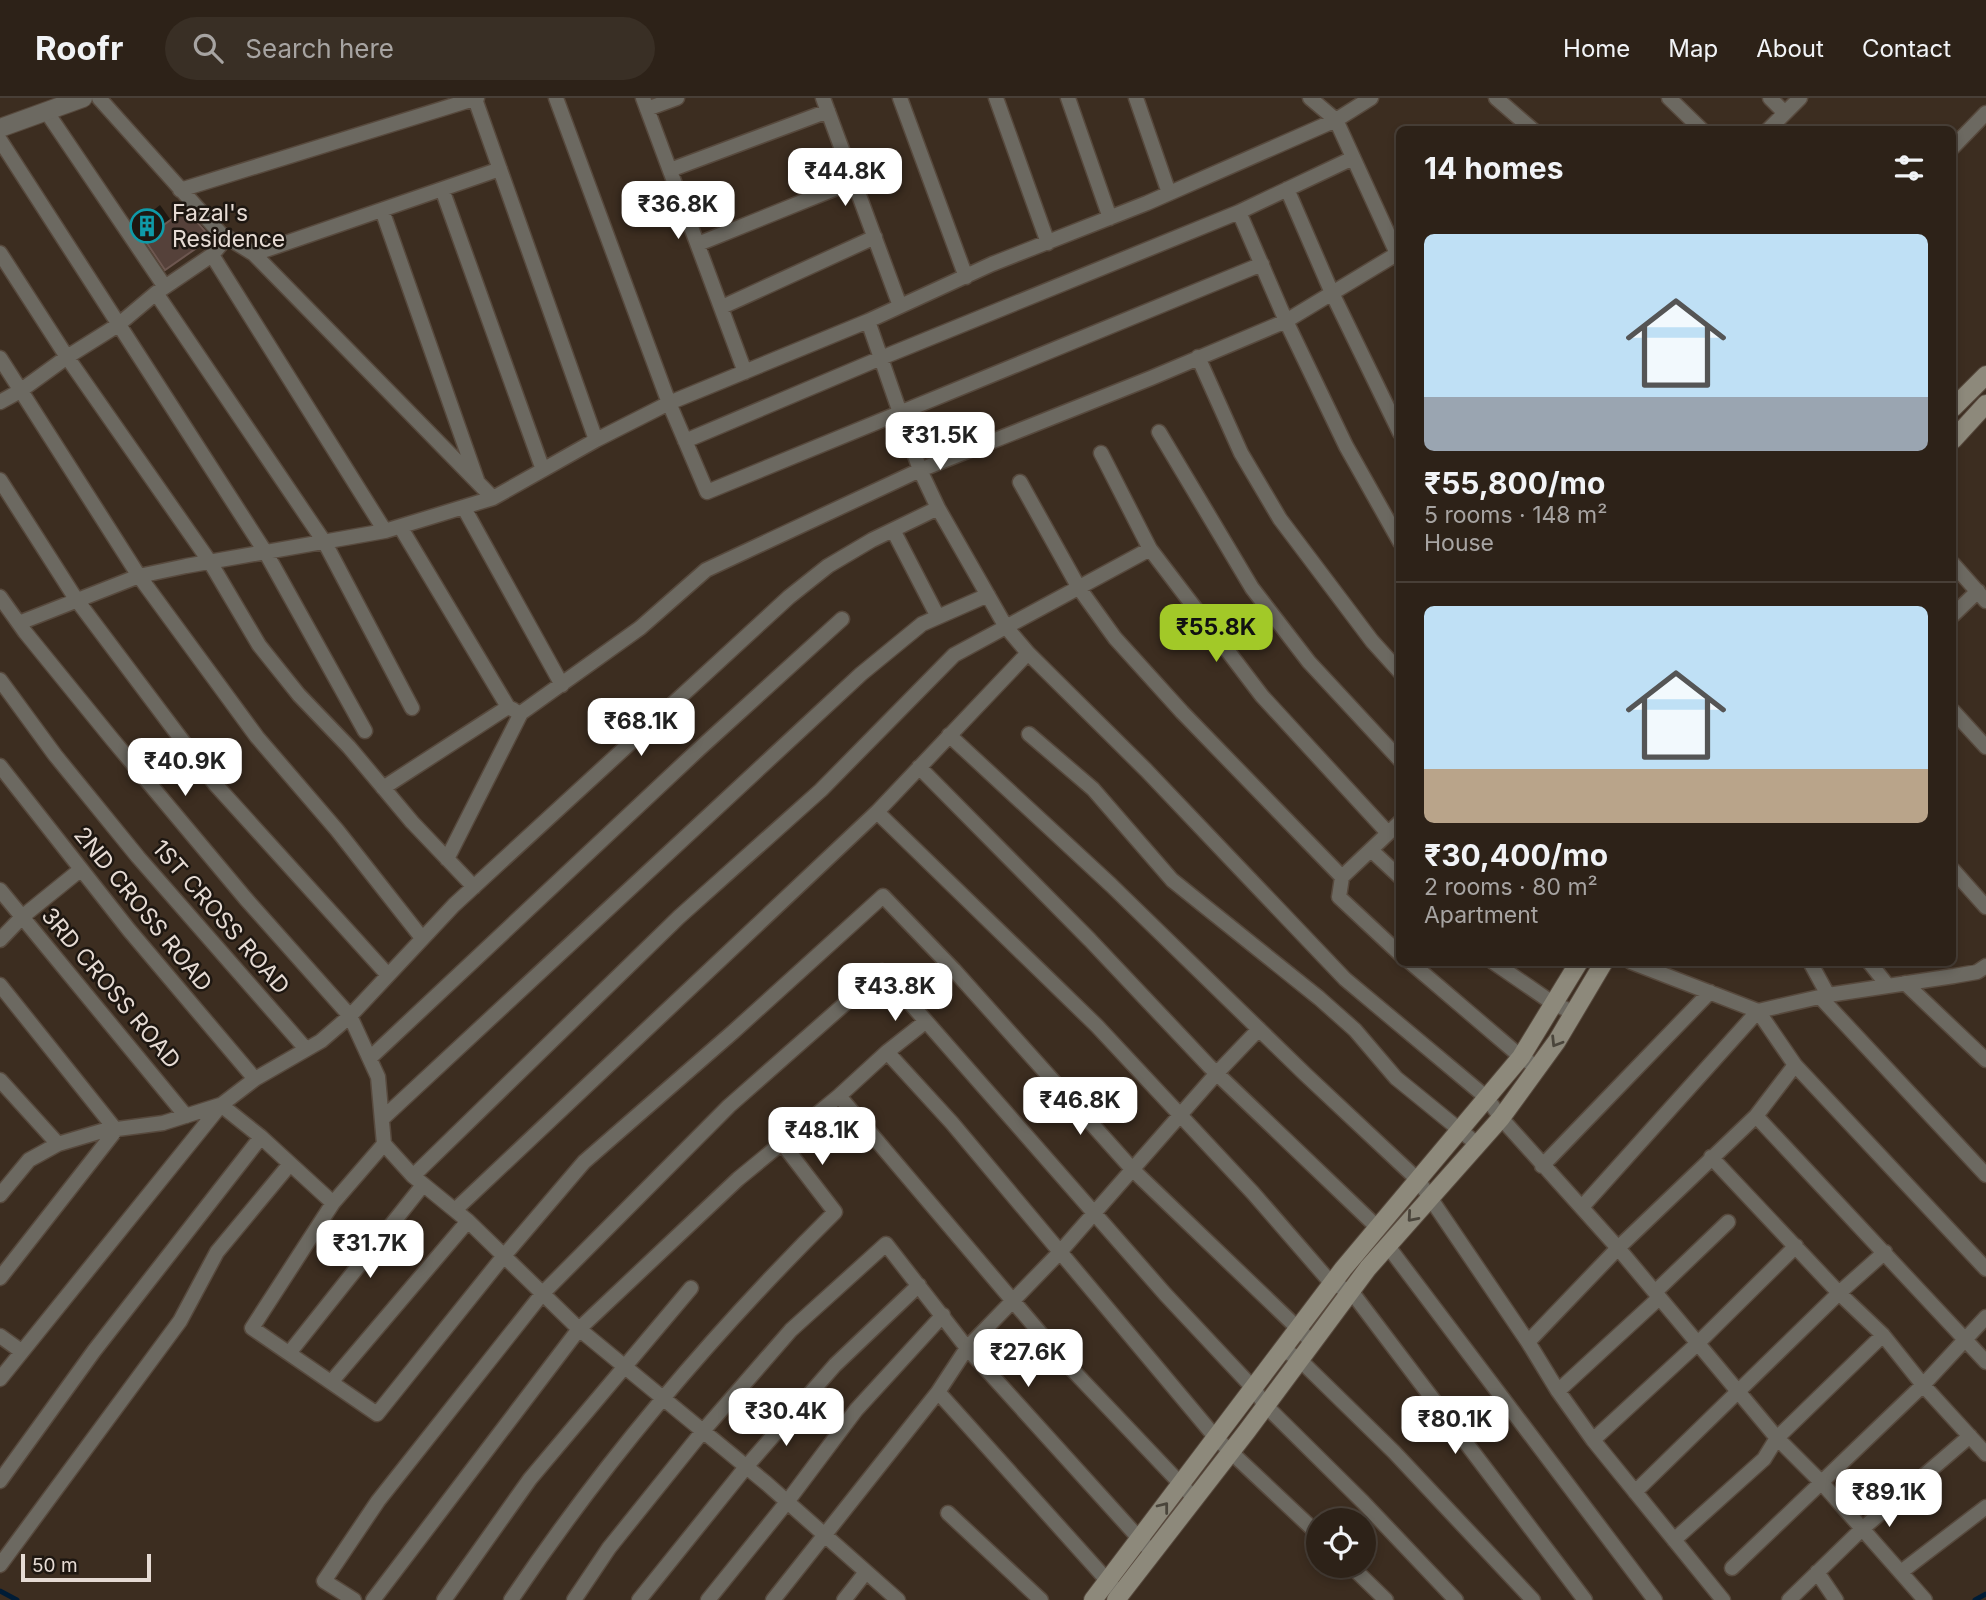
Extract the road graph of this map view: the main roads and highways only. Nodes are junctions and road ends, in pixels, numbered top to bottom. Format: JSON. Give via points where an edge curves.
{"nodes":[{"id":1,"x":1986,"y":375,"type":"edge"},
{"id":2,"x":1986,"y":404,"type":"edge"},
{"id":3,"x":1956,"y":405,"type":"edge"},
{"id":4,"x":1956,"y":437,"type":"edge"},
{"id":5,"x":1577,"y":966,"type":"edge"},
{"id":6,"x":1602,"y":966,"type":"edge"},
{"id":7,"x":1187,"y":1492,"type":"junction"},
{"id":8,"x":1114,"y":1591,"type":"edge"},
{"id":9,"x":1093,"y":1600,"type":"edge"}],
"edges":[{"from":1,"to":3,"type":"main road"},
{"from":2,"to":4,"type":"main road"},
{"from":5,"to":7,"type":"main road","via":[[1521,1058],[1332,1284],[1216,1438]]},
{"from":6,"to":7,"type":"main road","one_way":true,"via":[[1501,1118],[1387,1245],[1230,1451]]},
{"from":7,"to":8,"type":"main road"},
{"from":8,"to":9,"type":"main road"}]}
